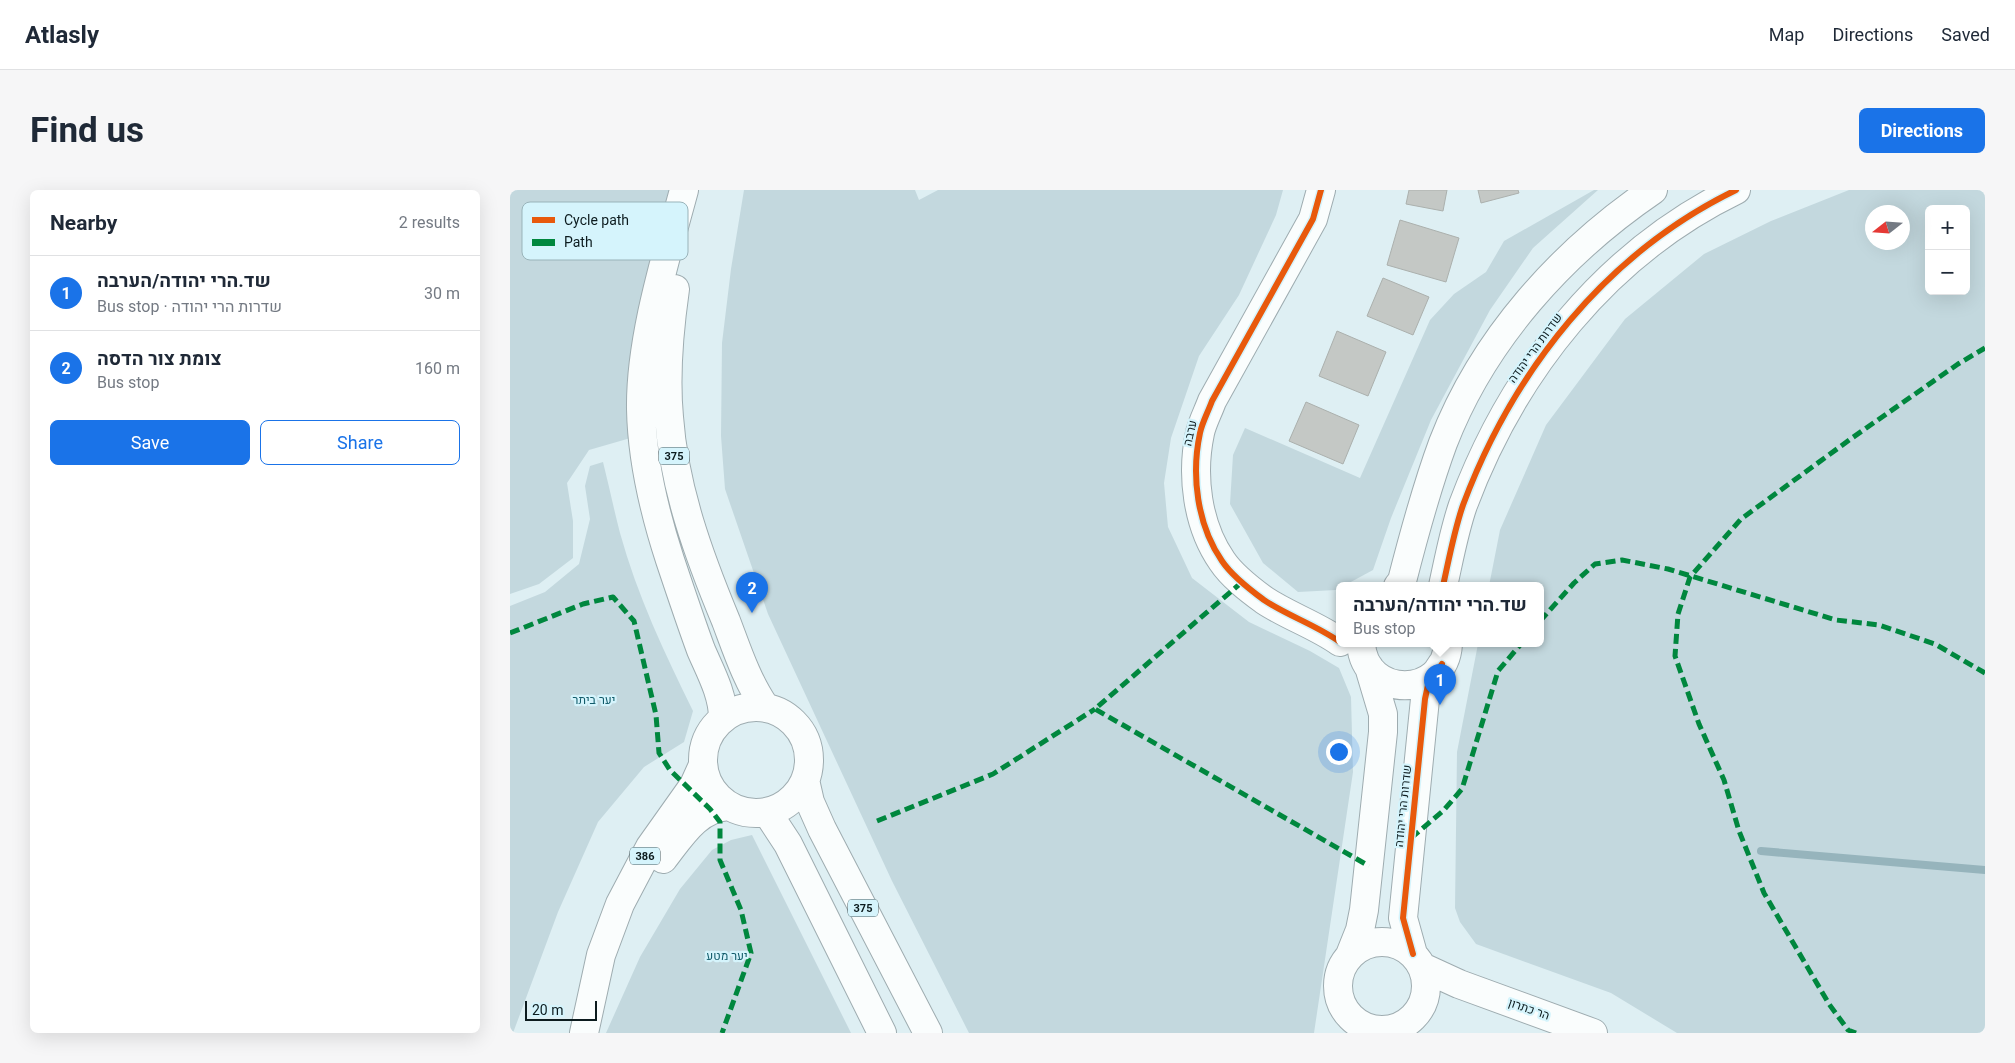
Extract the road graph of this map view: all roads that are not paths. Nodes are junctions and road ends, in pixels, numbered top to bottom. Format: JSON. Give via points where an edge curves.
{"nodes":[{"id":1,"x":690,"y":190,"type":"edge"},
{"id":2,"x":1321,"y":190,"type":"edge"},
{"id":3,"x":1653,"y":190,"type":"edge"},
{"id":4,"x":1736,"y":190,"type":"edge"},
{"id":5,"x":688,"y":203,"type":"edge"},
{"id":6,"x":667,"y":260,"type":"edge"},
{"id":7,"x":679,"y":260,"type":"edge"},
{"id":8,"x":1401,"y":582,"type":"edge"},
{"id":9,"x":1444,"y":582,"type":"edge"},
{"id":10,"x":1302,"y":619,"type":"junction"},
{"id":11,"x":1336,"y":620,"type":"edge"},
{"id":12,"x":1336,"y":639,"type":"edge"},
{"id":13,"x":1348,"y":647,"type":"edge"},
{"id":14,"x":1445,"y":654,"type":"edge"},
{"id":15,"x":1366,"y":658,"type":"edge"},
{"id":16,"x":765,"y":707,"type":"junction"},
{"id":17,"x":723,"y":718,"type":"junction"},
{"id":18,"x":703,"y":765,"type":"junction"},
{"id":19,"x":805,"y":780,"type":"junction"},
{"id":20,"x":729,"y":806,"type":"junction"},
{"id":21,"x":767,"y":812,"type":"junction"},
{"id":22,"x":601,"y":955,"type":"junction"},
{"id":23,"x":1350,"y":955,"type":"junction"},
{"id":24,"x":1418,"y":960,"type":"junction"},
{"id":25,"x":1493,"y":997,"type":"junction"},
{"id":26,"x":1411,"y":1021,"type":"edge"},
{"id":27,"x":1346,"y":1022,"type":"edge"},
{"id":28,"x":584,"y":1033,"type":"edge"},
{"id":29,"x":882,"y":1033,"type":"edge"},
{"id":30,"x":928,"y":1033,"type":"edge"},
{"id":31,"x":1593,"y":1033,"type":"edge"}],
"edges":[{"from":1,"to":5,"type":"street","number":"375"},
{"from":2,"to":10,"type":"street","name":"ערבה","via":[[1313,219],[1212,401],[1200,432],[1196,462],[1198,500],[1207,531],[1222,561],[1265,600]]},
{"from":3,"to":8,"type":"street","via":[[1599,229],[1557,270],[1529,299],[1484,364],[1463,399],[1444,442],[1419,513]]},
{"from":4,"to":9,"type":"street","name":"שדרות הרי יהודה","via":[[1696,213],[1627,262],[1557,334],[1520,387],[1481,460],[1462,507]]},
{"from":6,"to":17,"type":"street","number":"375","via":[[642,377],[643,444],[656,514],[687,611],[720,694]]},
{"from":7,"to":16,"type":"street","number":"375","via":[[670,323],[668,417],[674,459],[699,553],[741,660]]},
{"from":10,"to":11,"type":"street","name":"ערבה","via":[[1318,622]]},
{"from":10,"to":12,"type":"street","name":"ערבה"},
{"from":13,"to":15,"type":"street","name":"ערבה"},
{"from":14,"to":15,"type":"street","name":"ערבה","via":[[1432,676],[1419,684],[1404,686],[1379,678]]},
{"from":14,"to":24,"type":"street","name":"שדרות הרי יהודה","via":[[1428,685],[1425,699],[1403,918]]},
{"from":15,"to":23,"type":"street","via":[[1383,714],[1383,732],[1364,910]]},
{"from":16,"to":17,"type":"street","via":[[748,707]]},
{"from":16,"to":19,"type":"street","number":"375","via":[[789,717],[801,730],[809,755]]},
{"from":17,"to":18,"type":"street","via":[[707,738]]},
{"from":18,"to":20,"type":"street","via":[[712,790]]},
{"from":18,"to":22,"type":"street","number":"386","via":[[694,785],[634,874]]},
{"from":19,"to":21,"type":"street","number":"375","via":[[790,801]]},
{"from":19,"to":30,"type":"street","number":"375","via":[[822,829]]},
{"from":20,"to":21,"type":"street","number":"375","via":[[740,811]]},
{"from":20,"to":22,"type":"street","number":"386","via":[[710,809],[694,820],[655,870]]},
{"from":21,"to":29,"type":"street","via":[[794,854]]},
{"from":22,"to":28,"type":"street","number":"386"},
{"from":23,"to":24,"type":"street","via":[[1362,946],[1378,941],[1393,943]]},
{"from":23,"to":27,"type":"street","via":[[1338,982]]},
{"from":24,"to":25,"type":"street","name":"הר כתרון","via":[[1442,977]]},
{"from":24,"to":26,"type":"street","via":[[1427,981],[1426,997]]},
{"from":25,"to":26,"type":"street","name":"הר כתרון","via":[[1467,995],[1441,1000]]},
{"from":25,"to":31,"type":"street","name":"הר כתרון"},
{"from":26,"to":27,"type":"street","via":[[1397,1029],[1382,1031]]}]}
